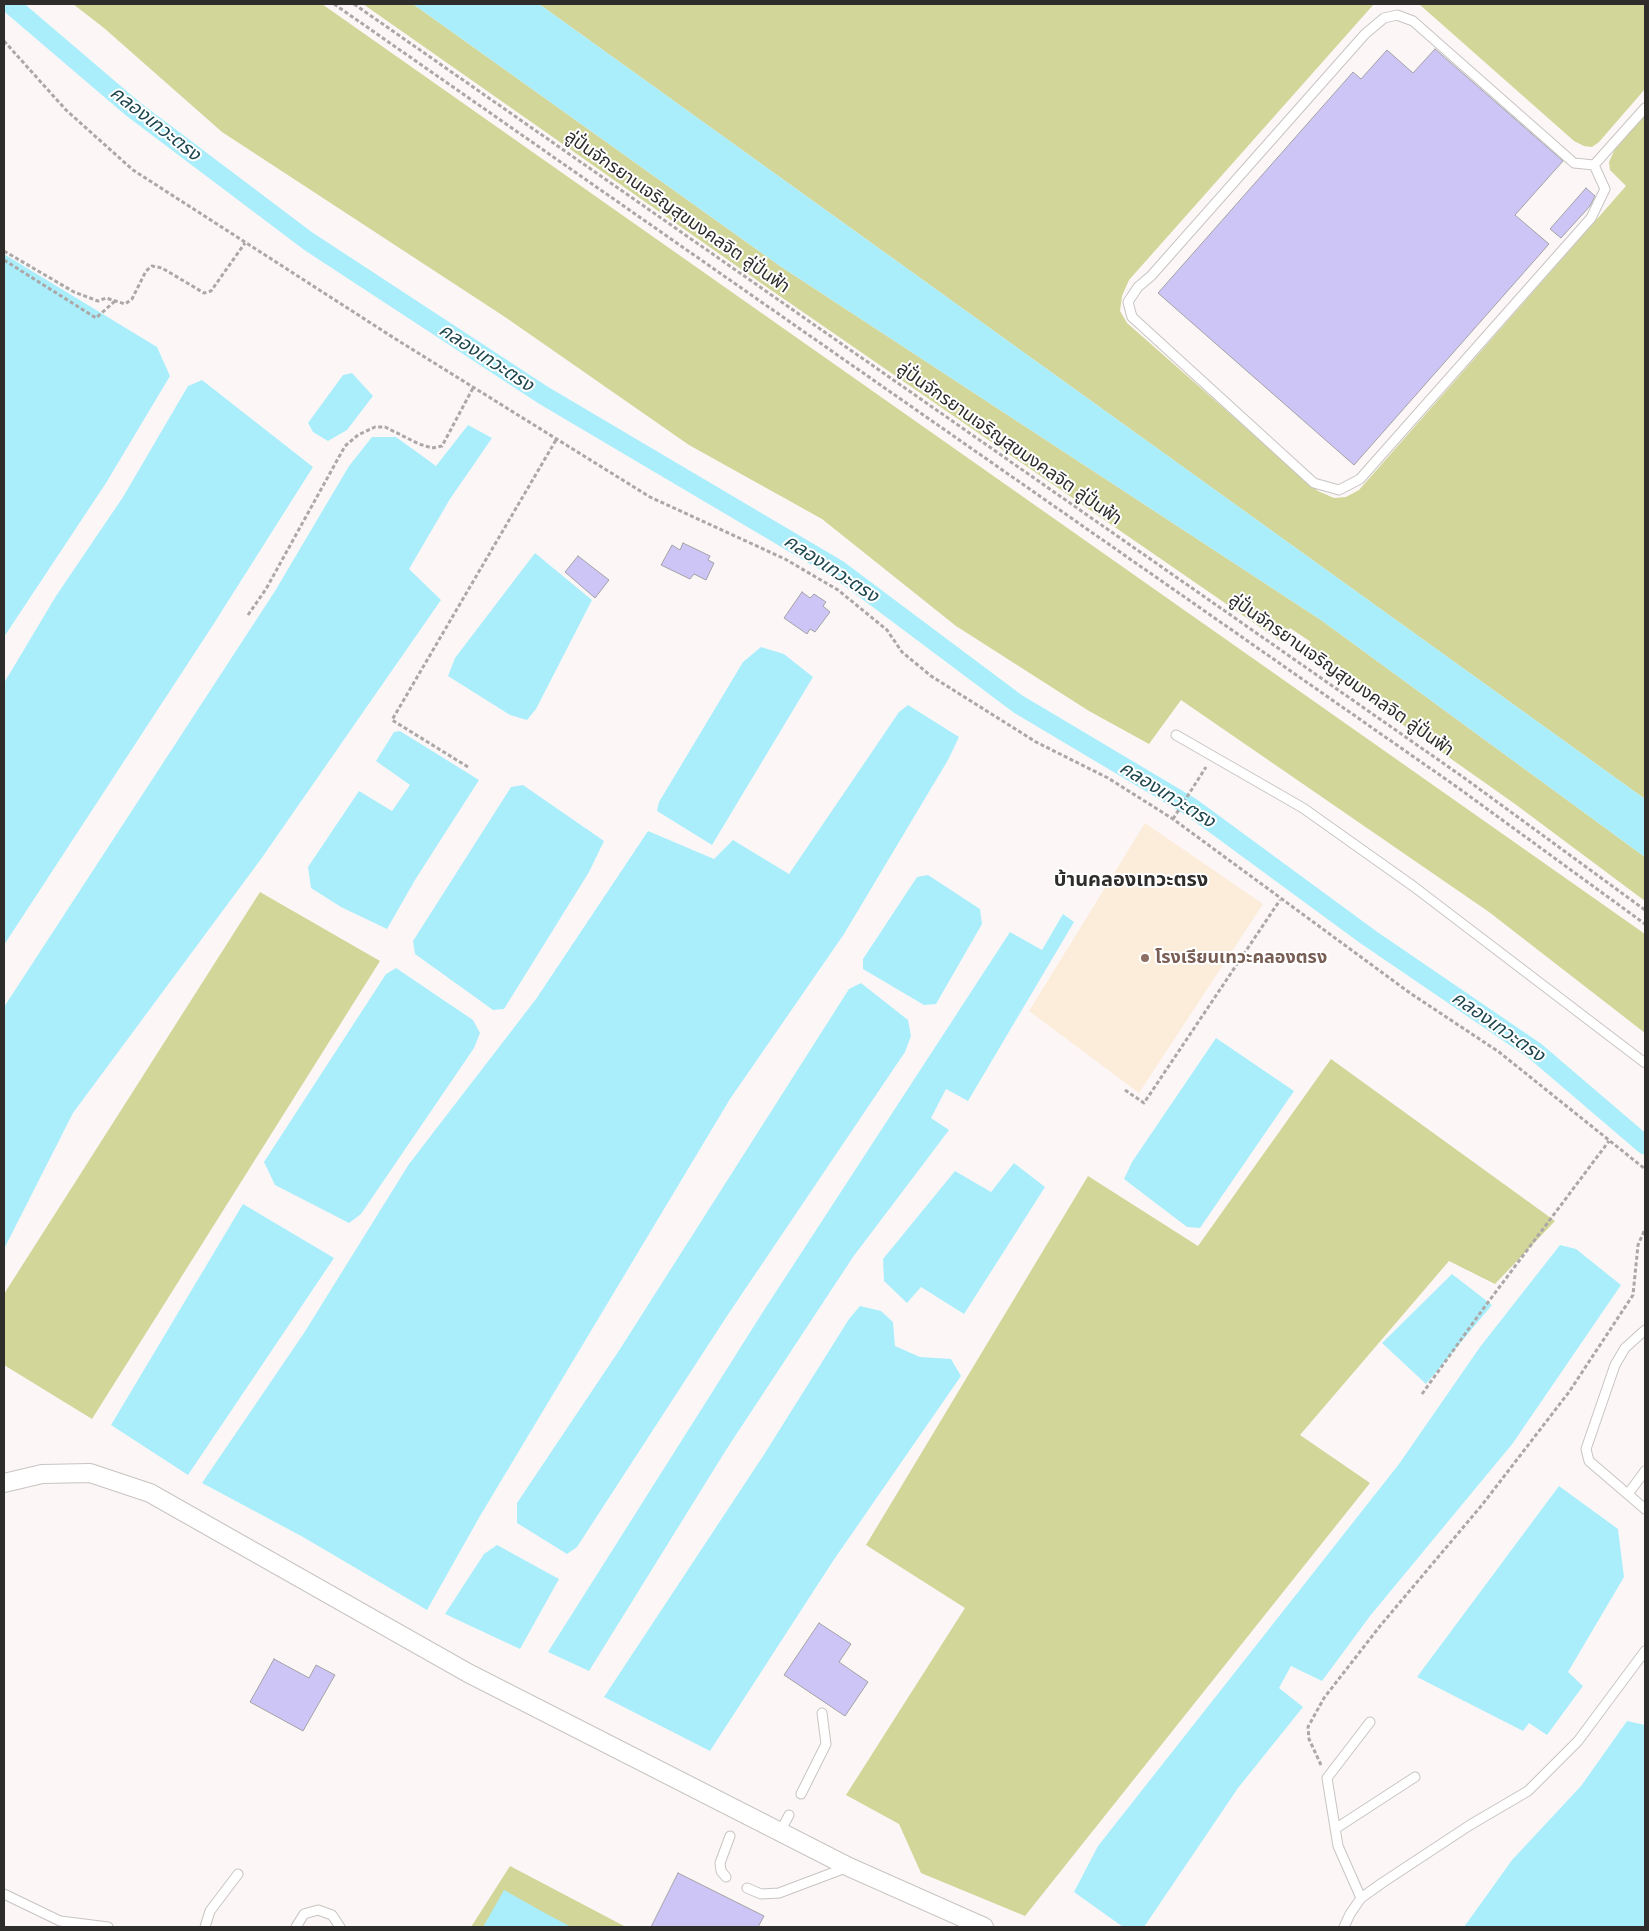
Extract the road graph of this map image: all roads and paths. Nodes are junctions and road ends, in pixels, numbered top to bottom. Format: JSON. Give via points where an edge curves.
{"nodes":[{"id":1,"x":334,"y":4,"type":"edge"},
{"id":2,"x":354,"y":4,"type":"edge"},
{"id":3,"x":4,"y":41,"type":"edge"},
{"id":4,"x":1645,"y":108,"type":"edge"},
{"id":5,"x":1594,"y":165,"type":"junction"},
{"id":6,"x":245,"y":243,"type":"junction"},
{"id":7,"x":4,"y":251,"type":"edge"},
{"id":8,"x":4,"y":260,"type":"edge"},
{"id":9,"x":116,"y":301,"type":"junction"},
{"id":10,"x":473,"y":388,"type":"junction"},
{"id":11,"x":556,"y":440,"type":"junction"},
{"id":12,"x":248,"y":615,"type":"dead end"},
{"id":13,"x":1176,"y":735,"type":"dead end"},
{"id":14,"x":468,"y":767,"type":"dead end"},
{"id":15,"x":1202,"y":775,"type":"dead end"},
{"id":16,"x":1173,"y":819,"type":"junction"},
{"id":17,"x":1280,"y":900,"type":"junction"},
{"id":18,"x":1645,"y":910,"type":"edge"},
{"id":19,"x":1645,"y":924,"type":"edge"},
{"id":20,"x":1645,"y":1063,"type":"edge"},
{"id":21,"x":1126,"y":1090,"type":"dead end"},
{"id":22,"x":1609,"y":1141,"type":"junction"},
{"id":23,"x":1645,"y":1169,"type":"edge"},
{"id":24,"x":1645,"y":1230,"type":"edge"},
{"id":25,"x":1645,"y":1330,"type":"edge"},
{"id":26,"x":1422,"y":1394,"type":"dead end"},
{"id":27,"x":1645,"y":1471,"type":"edge"},
{"id":28,"x":4,"y":1483,"type":"edge"},
{"id":29,"x":1628,"y":1494,"type":"junction"},
{"id":30,"x":1645,"y":1509,"type":"edge"},
{"id":31,"x":1645,"y":1651,"type":"edge"},
{"id":32,"x":822,"y":1713,"type":"dead end"},
{"id":33,"x":1370,"y":1722,"type":"dead end"},
{"id":34,"x":1415,"y":1776,"type":"dead end"},
{"id":35,"x":1327,"y":1778,"type":"junction"},
{"id":36,"x":801,"y":1794,"type":"dead end"},
{"id":37,"x":789,"y":1815,"type":"dead end"},
{"id":38,"x":1336,"y":1829,"type":"junction"},
{"id":39,"x":780,"y":1832,"type":"junction"},
{"id":40,"x":730,"y":1836,"type":"dead end"},
{"id":41,"x":849,"y":1867,"type":"junction"},
{"id":42,"x":238,"y":1874,"type":"dead end"},
{"id":43,"x":726,"y":1876,"type":"dead end"},
{"id":44,"x":747,"y":1888,"type":"dead end"},
{"id":45,"x":4,"y":1894,"type":"edge"},
{"id":46,"x":1362,"y":1898,"type":"junction"},
{"id":47,"x":108,"y":1927,"type":"edge"},
{"id":48,"x":205,"y":1927,"type":"edge"},
{"id":49,"x":296,"y":1927,"type":"edge"},
{"id":50,"x":340,"y":1927,"type":"edge"},
{"id":51,"x":984,"y":1927,"type":"edge"},
{"id":52,"x":1344,"y":1927,"type":"edge"}],
"edges":[{"from":1,"to":19,"type":"path","via":[[1457,787]]},
{"from":2,"to":18,"type":"path","name":"ลู่ปั่นจักรยานเจริญสุขมงคลจิต ลู่ปั่นฟ้า","via":[[1455,771]]},
{"from":3,"to":6,"type":"path","via":[[66,110],[134,170]]},
{"from":4,"to":5,"type":"lane"},
{"from":5,"to":5,"type":"lane","via":[[1574,163],[1413,21],[1397,14],[1384,18],[1365,34],[1138,287],[1128,302],[1132,317],[1314,483],[1339,490],[1360,479],[1591,218],[1605,189]]},
{"from":6,"to":9,"type":"path","via":[[211,291],[204,293],[162,268],[152,266],[146,271],[132,299],[125,304]]},
{"from":6,"to":10,"type":"path"},
{"from":7,"to":9,"type":"path","via":[[74,292],[98,301],[106,298]]},
{"from":8,"to":9,"type":"path","via":[[96,318]]},
{"from":10,"to":11,"type":"path"},
{"from":10,"to":12,"type":"path","via":[[442,446],[432,448],[419,444],[385,427],[366,431],[345,446]]},
{"from":11,"to":14,"type":"path","via":[[392,720]]},
{"from":11,"to":16,"type":"path","via":[[650,498],[785,559],[838,590],[887,630],[902,652],[931,676],[1036,742],[1108,778]]},
{"from":13,"to":20,"type":"lane","via":[[1303,808],[1412,886]]},
{"from":15,"to":16,"type":"path"},
{"from":16,"to":17,"type":"path"},
{"from":17,"to":21,"type":"path","via":[[1144,1103]]},
{"from":17,"to":22,"type":"path","via":[[1499,1052]]},
{"from":22,"to":23,"type":"path"},
{"from":22,"to":26,"type":"path"},
{"from":24,"to":35,"type":"path","via":[[1638,1245],[1633,1295],[1569,1392],[1482,1505],[1350,1662],[1313,1716],[1308,1727],[1309,1739]]},
{"from":25,"to":29,"type":"lane","via":[[1625,1348],[1615,1365],[1586,1449],[1589,1461]]},
{"from":27,"to":29,"type":"lane"},
{"from":28,"to":39,"type":"street","via":[[42,1474],[90,1473],[150,1494],[468,1673]]},
{"from":29,"to":30,"type":"lane"},
{"from":31,"to":46,"type":"lane","via":[[1578,1741],[1528,1791],[1470,1825]]},
{"from":32,"to":36,"type":"lane","via":[[826,1744]]},
{"from":33,"to":35,"type":"lane"},
{"from":34,"to":38,"type":"lane"},
{"from":35,"to":38,"type":"lane"},
{"from":37,"to":39,"type":"lane"},
{"from":38,"to":46,"type":"lane","via":[[1345,1865]]},
{"from":39,"to":41,"type":"street"},
{"from":40,"to":43,"type":"lane","via":[[720,1863]]},
{"from":41,"to":44,"type":"lane","via":[[779,1893],[760,1894]]},
{"from":41,"to":51,"type":"street"},
{"from":42,"to":48,"type":"lane","via":[[210,1911]]},
{"from":45,"to":47,"type":"lane","via":[[60,1921]]},
{"from":46,"to":52,"type":"lane"},
{"from":49,"to":50,"type":"lane","via":[[304,1914],[318,1910],[332,1915]]}]}
